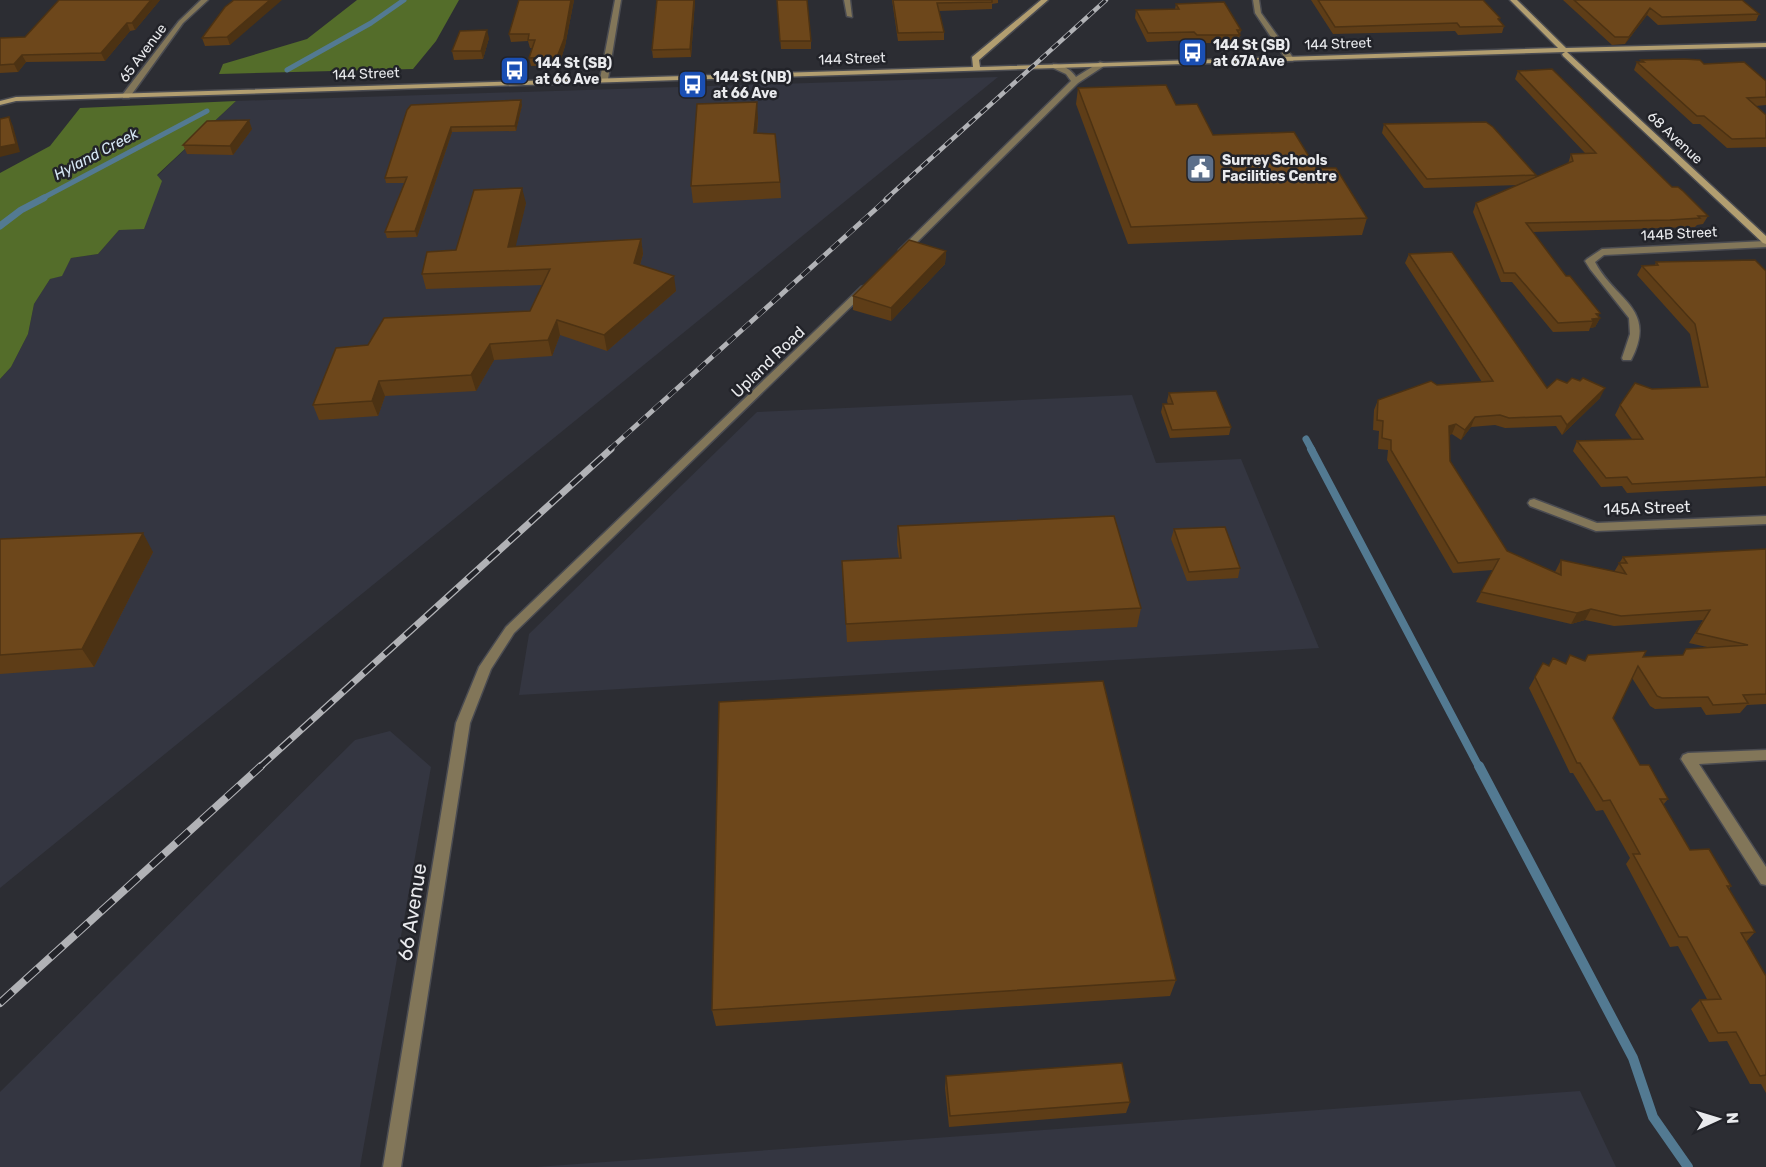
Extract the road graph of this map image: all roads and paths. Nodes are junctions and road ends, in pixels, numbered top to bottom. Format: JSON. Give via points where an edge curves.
{"nodes":[{"id":1,"x":205,"y":0,"type":"edge"},
{"id":2,"x":618,"y":0,"type":"edge"},
{"id":3,"x":847,"y":0,"type":"edge"},
{"id":4,"x":1045,"y":0,"type":"edge"},
{"id":5,"x":1256,"y":0,"type":"edge"},
{"id":6,"x":1513,"y":0,"type":"edge"},
{"id":7,"x":849,"y":16,"type":"dead end"},
{"id":8,"x":1766,"y":45,"type":"edge"},
{"id":9,"x":1565,"y":52,"type":"junction"},
{"id":10,"x":1290,"y":59,"type":"junction"},
{"id":11,"x":1103,"y":64,"type":"junction"},
{"id":12,"x":1056,"y":66,"type":"junction"},
{"id":13,"x":977,"y":68,"type":"junction"},
{"id":14,"x":604,"y":79,"type":"junction"},
{"id":15,"x":1075,"y":81,"type":"junction"},
{"id":16,"x":0,"y":96,"type":"edge"},
{"id":17,"x":126,"y":96,"type":"junction"},
{"id":18,"x":16,"y":99,"type":"junction"},
{"id":19,"x":0,"y":103,"type":"edge"},
{"id":20,"x":1766,"y":243,"type":"edge"},
{"id":21,"x":892,"y":262,"type":"edge"},
{"id":22,"x":875,"y":278,"type":"edge"},
{"id":23,"x":1627,"y":358,"type":"dead end"},
{"id":24,"x":1534,"y":503,"type":"dead end"},
{"id":25,"x":1766,"y":520,"type":"edge"},
{"id":26,"x":485,"y":667,"type":"joint"},
{"id":27,"x":1766,"y":755,"type":"edge"},
{"id":28,"x":1766,"y":879,"type":"edge"},
{"id":29,"x":392,"y":1167,"type":"edge"}],
"edges":[{"from":1,"to":17,"type":"street","name":"65 Avenue","via":[[181,22]]},
{"from":2,"to":14,"type":"street"},
{"from":3,"to":7,"type":"street"},
{"from":4,"to":13,"type":"main road","via":[[975,59]]},
{"from":5,"to":10,"type":"street","via":[[1258,13]]},
{"from":6,"to":9,"type":"main road","name":"68 Avenue"},
{"from":8,"to":9,"type":"main road","name":"144 Street"},
{"from":9,"to":10,"type":"main road","name":"144 Street"},
{"from":9,"to":20,"type":"main road","name":"68 Avenue"},
{"from":10,"to":11,"type":"main road","name":"144 Street"},
{"from":11,"to":12,"type":"main road","name":"144 Street"},
{"from":11,"to":15,"type":"street"},
{"from":12,"to":13,"type":"main road","name":"144 Street"},
{"from":12,"to":15,"type":"street","via":[[1069,72]]},
{"from":13,"to":14,"type":"main road","name":"144 Street"},
{"from":14,"to":17,"type":"main road","name":"144 Street"},
{"from":15,"to":21,"type":"street"},
{"from":16,"to":18,"type":"main road","name":"144 Street"},
{"from":17,"to":18,"type":"main road","name":"144 Street"},
{"from":18,"to":19,"type":"main road","name":"144 Street"},
{"from":20,"to":23,"type":"street","name":"144B Street","via":[[1615,251],[1594,256],[1590,261],[1593,267],[1634,318],[1636,332]]},
{"from":22,"to":26,"type":"street","name":"Upland Road","via":[[510,630]]},
{"from":24,"to":25,"type":"street","name":"145A Street","via":[[1596,527]]},
{"from":26,"to":29,"type":"street","name":"66 Avenue","via":[[463,723]]},
{"from":27,"to":28,"type":"street","via":[[1688,759]]}]}
